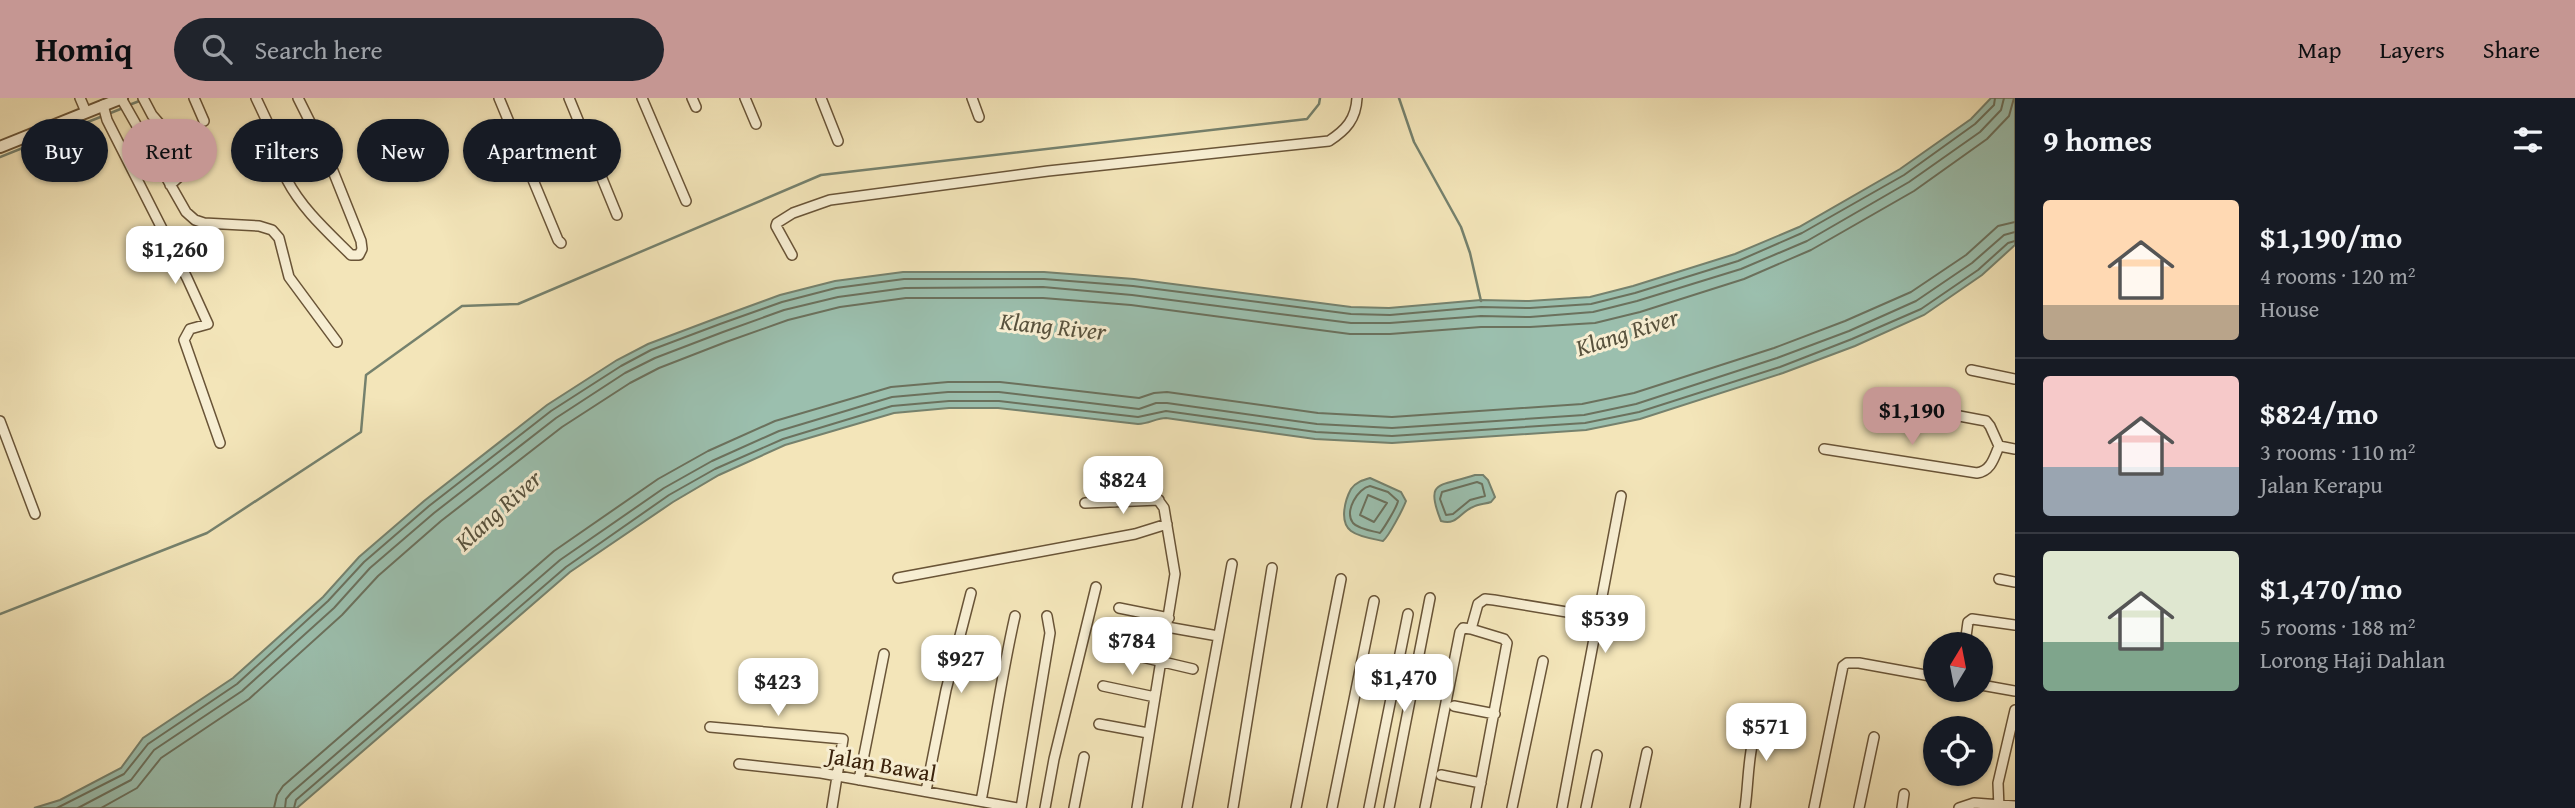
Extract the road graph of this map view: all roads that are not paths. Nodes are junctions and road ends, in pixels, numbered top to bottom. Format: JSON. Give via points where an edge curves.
{"nodes":[{"id":1,"x":80,"y":98,"type":"edge"},
{"id":2,"x":121,"y":98,"type":"edge"},
{"id":3,"x":194,"y":98,"type":"edge"},
{"id":4,"x":256,"y":98,"type":"edge"},
{"id":5,"x":298,"y":98,"type":"edge"},
{"id":6,"x":499,"y":98,"type":"edge"},
{"id":7,"x":569,"y":98,"type":"edge"},
{"id":8,"x":642,"y":98,"type":"edge"},
{"id":9,"x":746,"y":98,"type":"edge"},
{"id":10,"x":821,"y":98,"type":"edge"},
{"id":11,"x":972,"y":98,"type":"edge"},
{"id":12,"x":1357,"y":98,"type":"edge"},
{"id":13,"x":144,"y":101,"type":"edge"},
{"id":14,"x":103,"y":105,"type":"junction"},
{"id":15,"x":86,"y":112,"type":"junction"},
{"id":16,"x":979,"y":117,"type":"dead end"},
{"id":17,"x":203,"y":119,"type":"edge"},
{"id":18,"x":266,"y":119,"type":"edge"},
{"id":19,"x":308,"y":119,"type":"edge"},
{"id":20,"x":756,"y":124,"type":"dead end"},
{"id":21,"x":838,"y":141,"type":"dead end"},
{"id":22,"x":0,"y":147,"type":"edge"},
{"id":23,"x":327,"y":156,"type":"joint"},
{"id":24,"x":170,"y":185,"type":"junction"},
{"id":25,"x":686,"y":201,"type":"dead end"},
{"id":26,"x":617,"y":215,"type":"dead end"},
{"id":27,"x":561,"y":243,"type":"dead end"},
{"id":28,"x":792,"y":255,"type":"dead end"},
{"id":29,"x":337,"y":342,"type":"dead end"},
{"id":30,"x":1972,"y":370,"type":"dead end"},
{"id":31,"x":2015,"y":379,"type":"edge"},
{"id":32,"x":1874,"y":400,"type":"dead end"},
{"id":33,"x":0,"y":421,"type":"edge"},
{"id":34,"x":220,"y":443,"type":"dead end"},
{"id":35,"x":1999,"y":446,"type":"junction"},
{"id":36,"x":1825,"y":449,"type":"dead end"},
{"id":37,"x":2015,"y":449,"type":"edge"},
{"id":38,"x":1621,"y":496,"type":"dead end"},
{"id":39,"x":1159,"y":500,"type":"junction"},
{"id":40,"x":1115,"y":502,"type":"junction"},
{"id":41,"x":1086,"y":503,"type":"dead end"},
{"id":42,"x":35,"y":514,"type":"dead end"},
{"id":43,"x":1168,"y":528,"type":"junction"},
{"id":44,"x":1232,"y":564,"type":"dead end"},
{"id":45,"x":1272,"y":568,"type":"dead end"},
{"id":46,"x":898,"y":578,"type":"dead end"},
{"id":47,"x":1341,"y":579,"type":"dead end"},
{"id":48,"x":1999,"y":579,"type":"dead end"},
{"id":49,"x":2015,"y":582,"type":"edge"},
{"id":50,"x":1096,"y":587,"type":"dead end"},
{"id":51,"x":971,"y":593,"type":"dead end"},
{"id":52,"x":1430,"y":598,"type":"dead end"},
{"id":53,"x":1374,"y":601,"type":"dead end"},
{"id":54,"x":1119,"y":608,"type":"dead end"},
{"id":55,"x":1408,"y":614,"type":"dead end"},
{"id":56,"x":1015,"y":616,"type":"dead end"},
{"id":57,"x":1047,"y":616,"type":"dead end"},
{"id":58,"x":1597,"y":617,"type":"junction"},
{"id":59,"x":1168,"y":622,"type":"junction"},
{"id":60,"x":2015,"y":625,"type":"edge"},
{"id":61,"x":1471,"y":629,"type":"junction"},
{"id":62,"x":1967,"y":632,"type":"edge"},
{"id":63,"x":1218,"y":636,"type":"junction"},
{"id":64,"x":1108,"y":649,"type":"dead end"},
{"id":65,"x":884,"y":654,"type":"dead end"},
{"id":66,"x":1543,"y":661,"type":"dead end"},
{"id":67,"x":1161,"y":662,"type":"junction"},
{"id":68,"x":1193,"y":668,"type":"dead end"},
{"id":69,"x":1923,"y":675,"type":"edge"},
{"id":70,"x":1103,"y":686,"type":"dead end"},
{"id":71,"x":1993,"y":687,"type":"edge"},
{"id":72,"x":2015,"y":691,"type":"edge"},
{"id":73,"x":1156,"y":697,"type":"junction"},
{"id":74,"x":1454,"y":706,"type":"dead end"},
{"id":75,"x":1770,"y":709,"type":"dead end"},
{"id":76,"x":2015,"y":710,"type":"edge"},
{"id":77,"x":1495,"y":713,"type":"junction"},
{"id":78,"x":1099,"y":724,"type":"dead end"},
{"id":79,"x":710,"y":727,"type":"dead end"},
{"id":80,"x":1148,"y":733,"type":"junction"},
{"id":81,"x":1874,"y":737,"type":"dead end"},
{"id":82,"x":1647,"y":752,"type":"dead end"},
{"id":83,"x":1597,"y":755,"type":"dead end"},
{"id":84,"x":1084,"y":757,"type":"dead end"},
{"id":85,"x":739,"y":764,"type":"dead end"},
{"id":86,"x":1441,"y":775,"type":"dead end"},
{"id":87,"x":838,"y":777,"type":"junction"},
{"id":88,"x":859,"y":780,"type":"junction"},
{"id":89,"x":1481,"y":783,"type":"junction"},
{"id":90,"x":926,"y":791,"type":"junction"},
{"id":91,"x":1904,"y":794,"type":"dead end"},
{"id":92,"x":981,"y":801,"type":"junction"},
{"id":93,"x":1999,"y":806,"type":"edge"},
{"id":94,"x":2015,"y":806,"type":"edge"},
{"id":95,"x":832,"y":808,"type":"edge"},
{"id":96,"x":1019,"y":808,"type":"edge"},
{"id":97,"x":1045,"y":808,"type":"edge"},
{"id":98,"x":1074,"y":808,"type":"edge"},
{"id":99,"x":1137,"y":808,"type":"edge"},
{"id":100,"x":1187,"y":808,"type":"edge"},
{"id":101,"x":1233,"y":808,"type":"edge"},
{"id":102,"x":1296,"y":808,"type":"edge"},
{"id":103,"x":1332,"y":808,"type":"edge"},
{"id":104,"x":1369,"y":808,"type":"edge"},
{"id":105,"x":1390,"y":808,"type":"edge"},
{"id":106,"x":1425,"y":808,"type":"edge"},
{"id":107,"x":1476,"y":808,"type":"edge"},
{"id":108,"x":1512,"y":808,"type":"edge"},
{"id":109,"x":1562,"y":808,"type":"edge"},
{"id":110,"x":1586,"y":808,"type":"edge"},
{"id":111,"x":1635,"y":808,"type":"edge"},
{"id":112,"x":1745,"y":808,"type":"edge"},
{"id":113,"x":1814,"y":808,"type":"edge"},
{"id":114,"x":1859,"y":808,"type":"edge"},
{"id":115,"x":1902,"y":808,"type":"edge"},
{"id":116,"x":1959,"y":808,"type":"edge"}],
"edges":[{"from":1,"to":15,"type":"street"},
{"from":2,"to":14,"type":"street"},
{"from":2,"to":24,"type":"street"},
{"from":3,"to":17,"type":"street"},
{"from":4,"to":18,"type":"street"},
{"from":5,"to":19,"type":"street"},
{"from":6,"to":27,"type":"street"},
{"from":7,"to":26,"type":"street"},
{"from":8,"to":25,"type":"street"},
{"from":9,"to":20,"type":"street"},
{"from":10,"to":21,"type":"street"},
{"from":11,"to":16,"type":"street"},
{"from":12,"to":28,"type":"street","via":[[1351,123],[1329,141],[830,200],[777,223]]},
{"from":13,"to":24,"type":"street","via":[[190,163]]},
{"from":14,"to":15,"type":"street"},
{"from":14,"to":34,"type":"street","via":[[208,324],[190,329],[184,340]]},
{"from":15,"to":22,"type":"street"},
{"from":23,"to":23,"type":"street","via":[[362,245],[359,255],[351,255],[295,197],[286,180],[289,171]]},
{"from":24,"to":29,"type":"street","via":[[195,220],[272,230],[279,238],[289,277]]},
{"from":30,"to":31,"type":"street"},
{"from":32,"to":35,"type":"street","via":[[1986,421]]},
{"from":33,"to":42,"type":"street"},
{"from":35,"to":36,"type":"street","via":[[1991,465],[1977,472]]},
{"from":35,"to":37,"type":"street"},
{"from":38,"to":58,"type":"street"},
{"from":39,"to":40,"type":"street"},
{"from":39,"to":40,"type":"street","via":[[1135,465],[1125,462],[1118,467]]},
{"from":39,"to":43,"type":"street"},
{"from":40,"to":41,"type":"street"},
{"from":43,"to":46,"type":"street"},
{"from":43,"to":59,"type":"street","via":[[1175,574]]},
{"from":44,"to":63,"type":"street"},
{"from":45,"to":101,"type":"street"},
{"from":47,"to":102,"type":"street"},
{"from":48,"to":49,"type":"street"},
{"from":50,"to":97,"type":"street"},
{"from":51,"to":90,"type":"street"},
{"from":52,"to":105,"type":"street"},
{"from":53,"to":103,"type":"street"},
{"from":54,"to":59,"type":"street"},
{"from":55,"to":104,"type":"street"},
{"from":56,"to":92,"type":"street"},
{"from":57,"to":96,"type":"street","via":[[1050,633]]},
{"from":58,"to":61,"type":"street","via":[[1485,599],[1478,604]]},
{"from":58,"to":109,"type":"street"},
{"from":59,"to":63,"type":"street"},
{"from":59,"to":67,"type":"street"},
{"from":60,"to":62,"type":"street","via":[[1978,618],[1968,622]]},
{"from":61,"to":77,"type":"street","via":[[1507,641]]},
{"from":61,"to":106,"type":"street","via":[[1460,632]]},
{"from":63,"to":100,"type":"street"},
{"from":64,"to":67,"type":"street"},
{"from":65,"to":88,"type":"street"},
{"from":66,"to":108,"type":"street"},
{"from":67,"to":68,"type":"street"},
{"from":67,"to":73,"type":"street"},
{"from":69,"to":113,"type":"street","via":[[1859,663],[1843,666]]},
{"from":70,"to":73,"type":"street"},
{"from":71,"to":72,"type":"street"},
{"from":73,"to":80,"type":"street"},
{"from":74,"to":77,"type":"street"},
{"from":75,"to":112,"type":"street","via":[[1760,718],[1753,739]]},
{"from":76,"to":93,"type":"street","via":[[1998,783]]},
{"from":77,"to":89,"type":"street"},
{"from":78,"to":80,"type":"street"},
{"from":79,"to":87,"type":"street","via":[[843,739]]},
{"from":80,"to":99,"type":"street"},
{"from":81,"to":114,"type":"street"},
{"from":82,"to":111,"type":"street"},
{"from":83,"to":110,"type":"street"},
{"from":84,"to":98,"type":"street"},
{"from":85,"to":87,"type":"street","name":"Jalan Bawal"},
{"from":86,"to":89,"type":"street"},
{"from":87,"to":88,"type":"street","name":"Jalan Bawal"},
{"from":87,"to":95,"type":"street"},
{"from":88,"to":90,"type":"street","name":"Jalan Bawal"},
{"from":89,"to":107,"type":"street"},
{"from":90,"to":92,"type":"street","name":"Jalan Bawal"},
{"from":91,"to":115,"type":"street"},
{"from":92,"to":96,"type":"street","name":"Jalan Bawal"},
{"from":93,"to":94,"type":"street"},
{"from":93,"to":116,"type":"street","via":[[1974,803]]}]}
